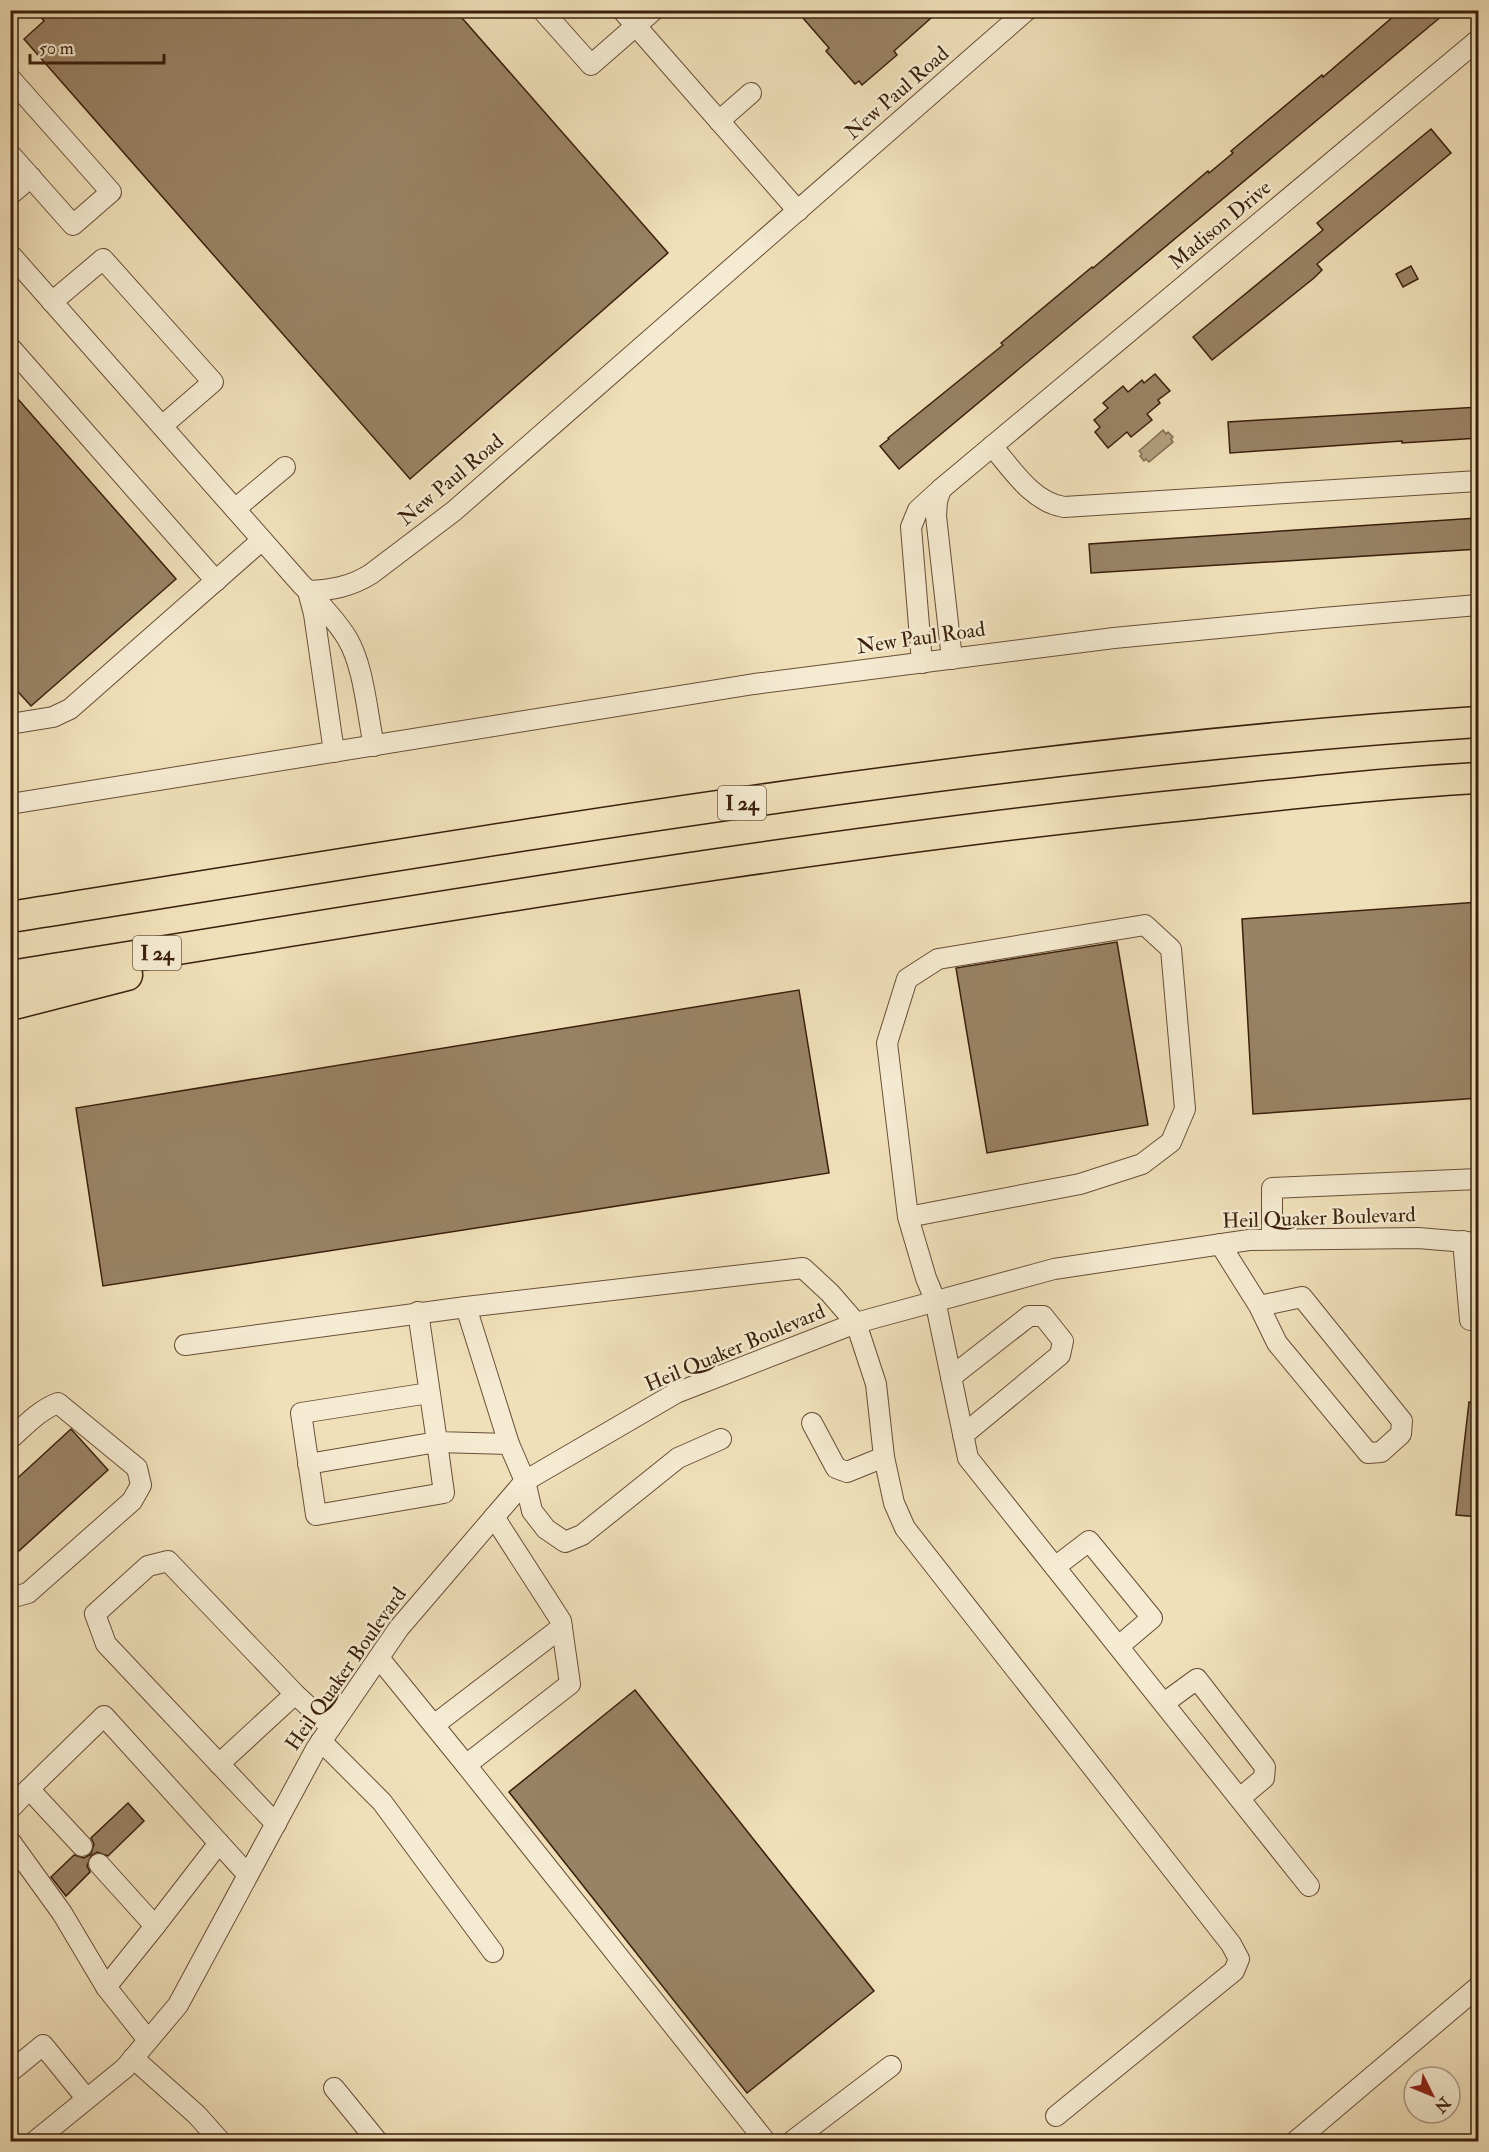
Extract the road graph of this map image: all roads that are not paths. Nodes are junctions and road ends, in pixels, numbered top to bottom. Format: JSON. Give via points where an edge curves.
{"nodes":[{"id":1,"x":542,"y":10,"type":"edge"},
{"id":2,"x":622,"y":10,"type":"edge"},
{"id":3,"x":654,"y":10,"type":"edge"},
{"id":4,"x":1027,"y":10,"type":"edge"},
{"id":5,"x":636,"y":26,"type":"junction"},
{"id":6,"x":1479,"y":40,"type":"edge"},
{"id":7,"x":10,"y":78,"type":"edge"},
{"id":8,"x":751,"y":93,"type":"dead end"},
{"id":9,"x":719,"y":121,"type":"junction"},
{"id":10,"x":10,"y":154,"type":"edge"},
{"id":11,"x":31,"y":177,"type":"junction"},
{"id":12,"x":10,"y":195,"type":"edge"},
{"id":13,"x":798,"y":211,"type":"junction"},
{"id":14,"x":10,"y":254,"type":"edge"},
{"id":15,"x":52,"y":302,"type":"junction"},
{"id":16,"x":10,"y":347,"type":"edge"},
{"id":17,"x":162,"y":426,"type":"junction"},
{"id":18,"x":992,"y":446,"type":"junction"},
{"id":19,"x":285,"y":467,"type":"dead end"},
{"id":20,"x":1479,"y":482,"type":"edge"},
{"id":21,"x":941,"y":489,"type":"junction"},
{"id":22,"x":235,"y":509,"type":"junction"},
{"id":23,"x":262,"y":540,"type":"junction"},
{"id":24,"x":216,"y":581,"type":"junction"},
{"id":25,"x":942,"y":582,"type":"junction"},
{"id":26,"x":915,"y":585,"type":"junction"},
{"id":27,"x":308,"y":591,"type":"junction"},
{"id":28,"x":1479,"y":605,"type":"edge"},
{"id":29,"x":952,"y":659,"type":"junction"},
{"id":30,"x":922,"y":663,"type":"junction"},
{"id":31,"x":1479,"y":722,"type":"edge"},
{"id":32,"x":10,"y":724,"type":"edge"},
{"id":33,"x":374,"y":746,"type":"junction"},
{"id":34,"x":334,"y":752,"type":"junction"},
{"id":35,"x":1479,"y":778,"type":"edge"},
{"id":36,"x":10,"y":804,"type":"edge"},
{"id":37,"x":10,"y":917,"type":"edge"},
{"id":38,"x":303,"y":929,"type":"junction"},
{"id":39,"x":10,"y":976,"type":"edge"},
{"id":40,"x":10,"y":1005,"type":"edge"},
{"id":41,"x":1479,"y":1179,"type":"edge"},
{"id":42,"x":908,"y":1217,"type":"junction"},
{"id":43,"x":1272,"y":1239,"type":"junction"},
{"id":44,"x":1471,"y":1242,"type":"edge"},
{"id":45,"x":1220,"y":1244,"type":"junction"},
{"id":46,"x":935,"y":1300,"type":"junction"},
{"id":47,"x":466,"y":1306,"type":"junction"},
{"id":48,"x":1259,"y":1306,"type":"junction"},
{"id":49,"x":418,"y":1312,"type":"junction"},
{"id":50,"x":1479,"y":1320,"type":"edge"},
{"id":51,"x":856,"y":1323,"type":"junction"},
{"id":52,"x":185,"y":1345,"type":"dead end"},
{"id":53,"x":951,"y":1377,"type":"junction"},
{"id":54,"x":429,"y":1393,"type":"junction"},
{"id":55,"x":812,"y":1423,"type":"dead end"},
{"id":56,"x":963,"y":1435,"type":"junction"},
{"id":57,"x":10,"y":1438,"type":"edge"},
{"id":58,"x":722,"y":1439,"type":"dead end"},
{"id":59,"x":437,"y":1442,"type":"junction"},
{"id":60,"x":508,"y":1444,"type":"junction"},
{"id":61,"x":884,"y":1457,"type":"junction"},
{"id":62,"x":308,"y":1464,"type":"junction"},
{"id":63,"x":525,"y":1481,"type":"junction"},
{"id":64,"x":494,"y":1517,"type":"junction"},
{"id":65,"x":1055,"y":1567,"type":"junction"},
{"id":66,"x":10,"y":1598,"type":"edge"},
{"id":67,"x":562,"y":1627,"type":"junction"},
{"id":68,"x":1119,"y":1646,"type":"junction"},
{"id":69,"x":379,"y":1658,"type":"junction"},
{"id":70,"x":295,"y":1694,"type":"junction"},
{"id":71,"x":1164,"y":1703,"type":"junction"},
{"id":72,"x":434,"y":1725,"type":"junction"},
{"id":73,"x":326,"y":1734,"type":"junction"},
{"id":74,"x":219,"y":1764,"type":"junction"},
{"id":75,"x":466,"y":1765,"type":"junction"},
{"id":76,"x":29,"y":1789,"type":"junction"},
{"id":77,"x":1240,"y":1798,"type":"junction"},
{"id":78,"x":10,"y":1809,"type":"edge"},
{"id":79,"x":276,"y":1824,"type":"junction"},
{"id":80,"x":10,"y":1841,"type":"edge"},
{"id":81,"x":219,"y":1843,"type":"junction"},
{"id":82,"x":82,"y":1846,"type":"dead end"},
{"id":83,"x":99,"y":1864,"type":"dead end"},
{"id":84,"x":248,"y":1875,"type":"junction"},
{"id":85,"x":1309,"y":1886,"type":"dead end"},
{"id":86,"x":155,"y":1926,"type":"junction"},
{"id":87,"x":493,"y":1952,"type":"dead end"},
{"id":88,"x":106,"y":1987,"type":"junction"},
{"id":89,"x":1479,"y":1987,"type":"edge"},
{"id":90,"x":148,"y":2040,"type":"junction"},
{"id":91,"x":133,"y":2058,"type":"junction"},
{"id":92,"x":891,"y":2066,"type":"dead end"},
{"id":93,"x":10,"y":2072,"type":"edge"},
{"id":94,"x":334,"y":2088,"type":"dead end"},
{"id":95,"x":86,"y":2098,"type":"junction"},
{"id":96,"x":1056,"y":2116,"type":"dead end"},
{"id":97,"x":34,"y":2142,"type":"edge"},
{"id":98,"x":221,"y":2142,"type":"edge"},
{"id":99,"x":378,"y":2142,"type":"edge"},
{"id":100,"x":766,"y":2142,"type":"edge"},
{"id":101,"x":791,"y":2142,"type":"edge"},
{"id":102,"x":1295,"y":2142,"type":"edge"}],
"edges":[{"from":1,"to":5,"type":"street","via":[[591,65]]},
{"from":2,"to":5,"type":"street"},
{"from":3,"to":5,"type":"street"},
{"from":4,"to":13,"type":"street","name":"New Paul Road"},
{"from":5,"to":9,"type":"street"},
{"from":6,"to":18,"type":"street","name":"Madison Drive"},
{"from":7,"to":11,"type":"street","via":[[111,192],[74,225]]},
{"from":8,"to":9,"type":"street"},
{"from":9,"to":13,"type":"street"},
{"from":10,"to":11,"type":"street"},
{"from":11,"to":12,"type":"street"},
{"from":13,"to":27,"type":"street","name":"New Paul Road","via":[[454,512],[359,581],[337,589]]},
{"from":14,"to":15,"type":"street"},
{"from":15,"to":17,"type":"street"},
{"from":15,"to":17,"type":"street","via":[[103,259],[213,382]]},
{"from":16,"to":24,"type":"street"},
{"from":17,"to":22,"type":"street"},
{"from":18,"to":20,"type":"street","via":[[1033,493],[1064,507]]},
{"from":18,"to":21,"type":"street","name":"Madison Drive"},
{"from":19,"to":22,"type":"street"},
{"from":21,"to":25,"type":"street","via":[[936,516]]},
{"from":21,"to":26,"type":"street","name":"Madison Drive","via":[[913,520]]},
{"from":22,"to":23,"type":"street"},
{"from":23,"to":24,"type":"street"},
{"from":23,"to":27,"type":"street"},
{"from":24,"to":32,"type":"street","via":[[69,709],[53,717]]},
{"from":25,"to":26,"type":"street"},
{"from":25,"to":29,"type":"street"},
{"from":26,"to":30,"type":"street","name":"Madison Drive"},
{"from":27,"to":33,"type":"street","via":[[340,627],[352,649]]},
{"from":27,"to":34,"type":"street"},
{"from":28,"to":29,"type":"street","name":"New Paul Road","via":[[1208,629]]},
{"from":29,"to":30,"type":"street","name":"New Paul Road"},
{"from":30,"to":33,"type":"street","name":"New Paul Road","via":[[754,684]]},
{"from":31,"to":37,"type":"highway","number":"I 24","via":[[1192,746],[904,779]]},
{"from":33,"to":34,"type":"street","name":"New Paul Road"},
{"from":34,"to":36,"type":"street","name":"New Paul Road"},
{"from":35,"to":38,"type":"highway","number":"I 24","via":[[1064,817],[745,859]]},
{"from":38,"to":39,"type":"highway","number":"I 24"},
{"from":38,"to":40,"type":"highway"},
{"from":41,"to":43,"type":"street","via":[[1272,1188]]},
{"from":42,"to":42,"type":"street","via":[[887,1042],[907,979],[938,959],[1145,925],[1172,949],[1185,1109],[1171,1142],[1142,1164],[1080,1184]]},
{"from":42,"to":46,"type":"street"},
{"from":43,"to":44,"type":"street","name":"Heil Quaker Boulevard","via":[[1418,1238]]},
{"from":43,"to":45,"type":"street","name":"Heil Quaker Boulevard"},
{"from":44,"to":50,"type":"street","via":[[1470,1320]]},
{"from":45,"to":46,"type":"street","name":"Heil Quaker Boulevard","via":[[1054,1269]]},
{"from":45,"to":48,"type":"street"},
{"from":46,"to":51,"type":"street","name":"Heil Quaker Boulevard"},
{"from":46,"to":53,"type":"street"},
{"from":47,"to":49,"type":"street"},
{"from":47,"to":51,"type":"street","via":[[803,1268]]},
{"from":47,"to":60,"type":"street"},
{"from":48,"to":48,"type":"street","via":[[1277,1343],[1368,1453],[1381,1452],[1401,1434],[1402,1421],[1302,1297]]},
{"from":49,"to":52,"type":"street"},
{"from":49,"to":54,"type":"street"},
{"from":51,"to":61,"type":"street","via":[[876,1384]]},
{"from":51,"to":63,"type":"street","name":"Heil Quaker Boulevard","via":[[676,1393]]},
{"from":53,"to":56,"type":"street"},
{"from":53,"to":56,"type":"street","via":[[1029,1316],[1043,1316],[1063,1341],[1060,1355]]},
{"from":54,"to":59,"type":"street"},
{"from":54,"to":62,"type":"street","via":[[301,1413]]},
{"from":55,"to":61,"type":"street","via":[[836,1468],[847,1472]]},
{"from":56,"to":65,"type":"street","via":[[968,1458]]},
{"from":57,"to":66,"type":"street","via":[[58,1403],[137,1468],[141,1485],[132,1501],[28,1593]]},
{"from":58,"to":63,"type":"street","via":[[678,1458],[582,1535],[565,1542],[546,1529],[532,1511]]},
{"from":59,"to":60,"type":"street"},
{"from":59,"to":62,"type":"street"},
{"from":59,"to":62,"type":"street","via":[[444,1494],[316,1515]]},
{"from":60,"to":63,"type":"street"},
{"from":61,"to":96,"type":"street","via":[[894,1503],[905,1528],[1239,1959],[1234,1971]]},
{"from":63,"to":64,"type":"street","name":"Heil Quaker Boulevard"},
{"from":64,"to":67,"type":"street"},
{"from":64,"to":69,"type":"street","name":"Heil Quaker Boulevard","via":[[399,1628]]},
{"from":65,"to":68,"type":"street"},
{"from":65,"to":68,"type":"street","via":[[1089,1541],[1146,1610],[1152,1618]]},
{"from":67,"to":72,"type":"street"},
{"from":67,"to":75,"type":"street","via":[[570,1683]]},
{"from":68,"to":71,"type":"street"},
{"from":69,"to":72,"type":"street"},
{"from":69,"to":73,"type":"street","name":"Heil Quaker Boulevard"},
{"from":70,"to":73,"type":"street"},
{"from":70,"to":74,"type":"street"},
{"from":70,"to":74,"type":"street","via":[[168,1561],[148,1566],[95,1614],[106,1644]]},
{"from":71,"to":77,"type":"street"},
{"from":71,"to":77,"type":"street","via":[[1197,1679],[1265,1767],[1264,1778]]},
{"from":72,"to":75,"type":"street"},
{"from":73,"to":79,"type":"street","name":"Heil Quaker Boulevard"},
{"from":73,"to":87,"type":"street","via":[[382,1802]]},
{"from":74,"to":79,"type":"street"},
{"from":75,"to":100,"type":"street"},
{"from":76,"to":78,"type":"street"},
{"from":76,"to":81,"type":"street","via":[[104,1716]]},
{"from":76,"to":82,"type":"street"},
{"from":77,"to":85,"type":"street"},
{"from":79,"to":84,"type":"street","name":"Heil Quaker Boulevard"},
{"from":80,"to":88,"type":"street","via":[[62,1913]]},
{"from":81,"to":84,"type":"street"},
{"from":81,"to":86,"type":"street"},
{"from":83,"to":86,"type":"street"},
{"from":84,"to":90,"type":"street","name":"Heil Quaker Boulevard","via":[[178,2005]]},
{"from":86,"to":88,"type":"street"},
{"from":88,"to":90,"type":"street"},
{"from":89,"to":102,"type":"street"},
{"from":90,"to":91,"type":"street","name":"Heil Quaker Boulevard"},
{"from":91,"to":95,"type":"street","name":"Heil Quaker Boulevard"},
{"from":91,"to":98,"type":"street"},
{"from":92,"to":101,"type":"street"},
{"from":93,"to":95,"type":"street","via":[[43,2045]]},
{"from":94,"to":99,"type":"street"},
{"from":95,"to":97,"type":"street","name":"Heil Quaker Boulevard"}]}
